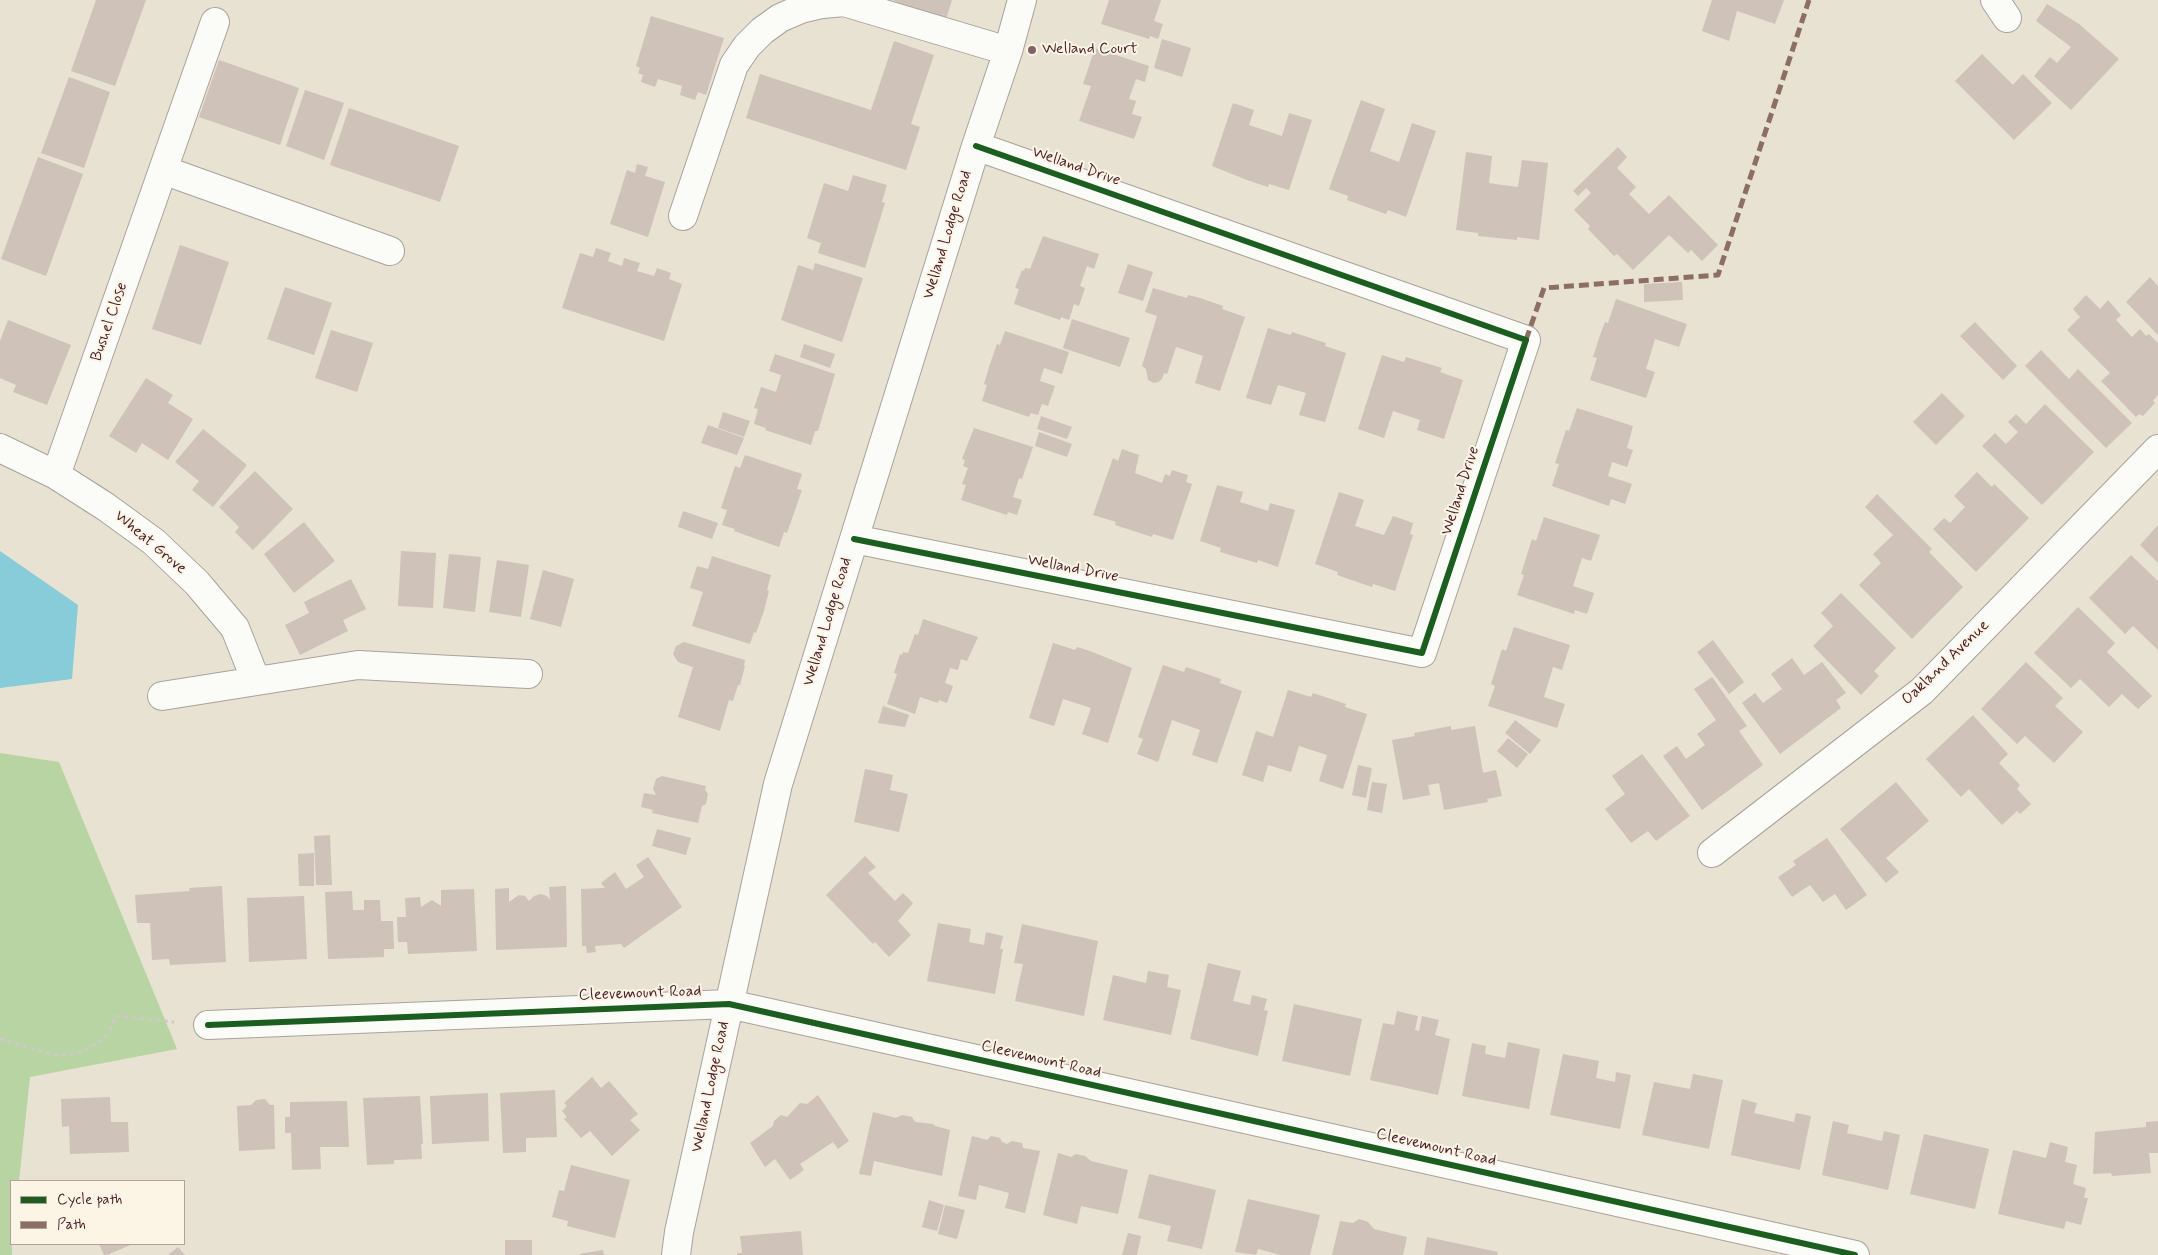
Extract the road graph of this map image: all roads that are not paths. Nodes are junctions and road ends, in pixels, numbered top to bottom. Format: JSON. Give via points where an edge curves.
{"nodes":[{"id":1,"x":1022,"y":0,"type":"edge"},
{"id":2,"x":215,"y":22,"type":"dead end"},
{"id":3,"x":1008,"y":51,"type":"junction"},
{"id":4,"x":976,"y":146,"type":"junction"},
{"id":5,"x":163,"y":170,"type":"junction"},
{"id":6,"x":684,"y":216,"type":"dead end"},
{"id":7,"x":390,"y":251,"type":"dead end"},
{"id":8,"x":0,"y":448,"type":"edge"},
{"id":9,"x":2158,"y":449,"type":"edge"},
{"id":10,"x":56,"y":475,"type":"junction"},
{"id":11,"x":854,"y":538,"type":"junction"},
{"id":12,"x":528,"y":674,"type":"dead end"},
{"id":13,"x":256,"y":681,"type":"junction"},
{"id":14,"x":162,"y":696,"type":"dead end"},
{"id":15,"x":1712,"y":853,"type":"dead end"},
{"id":16,"x":729,"y":1004,"type":"junction"},
{"id":17,"x":208,"y":1025,"type":"road end"},
{"id":18,"x":676,"y":1255,"type":"edge"},
{"id":19,"x":1855,"y":1255,"type":"edge"}],
"edges":[{"from":1,"to":3,"type":"street","name":"Welland Lodge Road"},
{"from":2,"to":5,"type":"street","name":"Bushel Close"},
{"from":3,"to":4,"type":"street","name":"Welland Lodge Road"},
{"from":3,"to":6,"type":"street","via":[[844,2],[801,9],[780,18],[752,41],[734,65]]},
{"from":4,"to":11,"type":"street","name":"Welland Lodge Road"},
{"from":4,"to":11,"type":"street","name":"Welland Drive","via":[[1526,340],[1422,654]]},
{"from":5,"to":7,"type":"street"},
{"from":5,"to":10,"type":"street","name":"Bushel Close"},
{"from":8,"to":10,"type":"street","name":"Wheat Grove"},
{"from":9,"to":15,"type":"street","name":"Oakland Avenue","via":[[1922,691]]},
{"from":10,"to":13,"type":"street","name":"Wheat Grove","via":[[106,506],[154,542],[197,583],[235,628]]},
{"from":11,"to":16,"type":"street","name":"Welland Lodge Road","via":[[778,784]]},
{"from":12,"to":13,"type":"street","via":[[358,665]]},
{"from":13,"to":14,"type":"street"},
{"from":16,"to":17,"type":"street","name":"Cleevemount Road"},
{"from":16,"to":18,"type":"street","name":"Welland Lodge Road"},
{"from":16,"to":19,"type":"street","name":"Cleevemount Road"}]}
